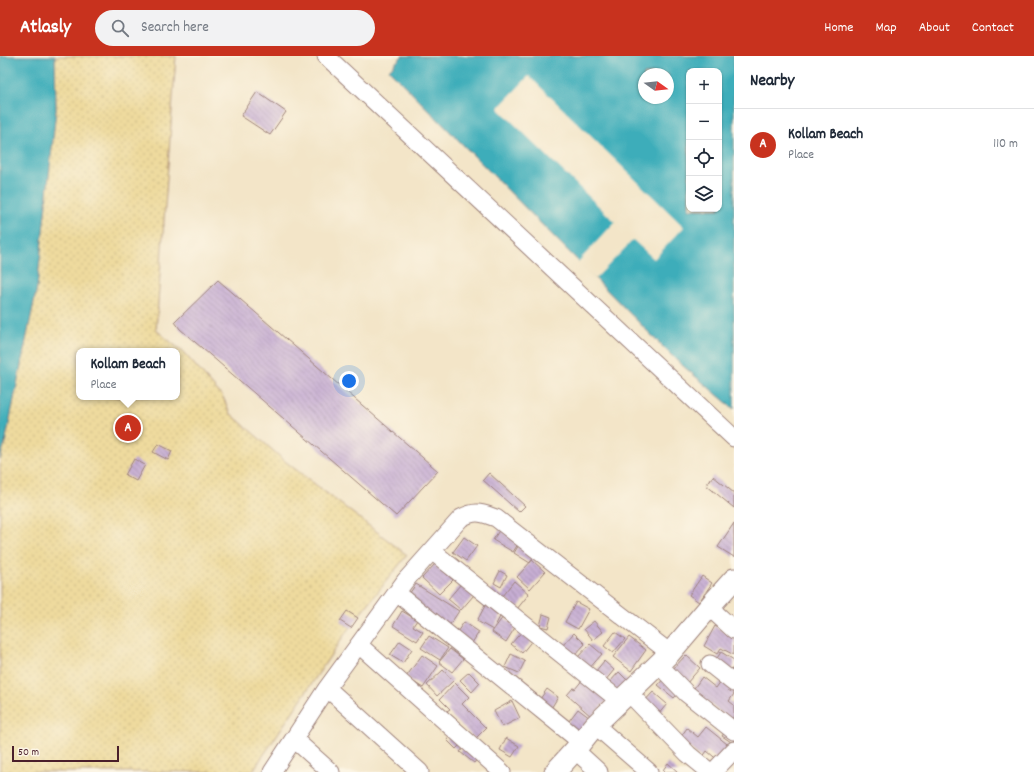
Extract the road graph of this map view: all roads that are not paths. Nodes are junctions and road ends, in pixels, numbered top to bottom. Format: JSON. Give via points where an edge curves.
{"nodes":[{"id":1,"x":326,"y":56,"type":"edge"},
{"id":2,"x":734,"y":438,"type":"edge"},
{"id":3,"x":432,"y":552,"type":"junction"},
{"id":4,"x":734,"y":579,"type":"edge"},
{"id":5,"x":397,"y":593,"type":"junction"},
{"id":6,"x":709,"y":607,"type":"junction"},
{"id":7,"x":734,"y":630,"type":"edge"},
{"id":8,"x":359,"y":645,"type":"junction"},
{"id":9,"x":664,"y":658,"type":"junction"},
{"id":10,"x":710,"y":664,"type":"dead end"},
{"id":11,"x":734,"y":683,"type":"edge"},
{"id":12,"x":328,"y":688,"type":"junction"},
{"id":13,"x":624,"y":697,"type":"junction"},
{"id":14,"x":594,"y":725,"type":"junction"},
{"id":15,"x":734,"y":731,"type":"edge"},
{"id":16,"x":294,"y":739,"type":"junction"},
{"id":17,"x":578,"y":746,"type":"junction"},
{"id":18,"x":734,"y":750,"type":"edge"},
{"id":19,"x":272,"y":772,"type":"edge"},
{"id":20,"x":331,"y":772,"type":"edge"},
{"id":21,"x":420,"y":772,"type":"edge"},
{"id":22,"x":502,"y":772,"type":"edge"},
{"id":23,"x":555,"y":772,"type":"edge"},
{"id":24,"x":600,"y":772,"type":"edge"},
{"id":25,"x":648,"y":772,"type":"edge"},
{"id":26,"x":713,"y":772,"type":"edge"}],
"edges":[{"from":1,"to":2,"type":"street"},
{"from":3,"to":5,"type":"street"},
{"from":3,"to":9,"type":"street","via":[[461,518],[471,513],[480,513],[496,518]]},
{"from":3,"to":13,"type":"street"},
{"from":4,"to":6,"type":"street"},
{"from":5,"to":8,"type":"street"},
{"from":5,"to":17,"type":"street"},
{"from":6,"to":7,"type":"street"},
{"from":6,"to":9,"type":"street"},
{"from":8,"to":12,"type":"street"},
{"from":8,"to":22,"type":"street"},
{"from":9,"to":13,"type":"street"},
{"from":9,"to":15,"type":"street","via":[[686,693]]},
{"from":10,"to":11,"type":"street"},
{"from":12,"to":16,"type":"street"},
{"from":12,"to":21,"type":"street"},
{"from":13,"to":14,"type":"street"},
{"from":13,"to":26,"type":"street","via":[[688,754]]},
{"from":14,"to":17,"type":"street"},
{"from":14,"to":25,"type":"street"},
{"from":16,"to":19,"type":"street"},
{"from":16,"to":20,"type":"street"},
{"from":17,"to":23,"type":"street"},
{"from":17,"to":24,"type":"street"},
{"from":18,"to":26,"type":"street"}]}
